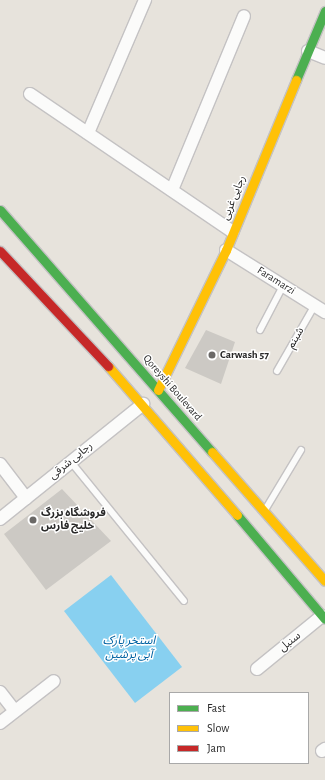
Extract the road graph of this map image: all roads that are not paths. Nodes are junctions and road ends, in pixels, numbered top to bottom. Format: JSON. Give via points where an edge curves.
{"nodes":[{"id":1,"x":145,"y":0,"type":"edge"},
{"id":2,"x":325,"y":11,"type":"edge"},
{"id":3,"x":244,"y":16,"type":"dead end"},
{"id":4,"x":308,"y":51,"type":"junction"},
{"id":5,"x":325,"y":58,"type":"edge"},
{"id":6,"x":30,"y":94,"type":"dead end"},
{"id":7,"x":88,"y":133,"type":"junction"},
{"id":8,"x":172,"y":190,"type":"junction"},
{"id":9,"x":0,"y":210,"type":"edge"},
{"id":10,"x":233,"y":232,"type":"junction"},
{"id":11,"x":226,"y":250,"type":"junction"},
{"id":12,"x":0,"y":251,"type":"edge"},
{"id":13,"x":284,"y":286,"type":"junction"},
{"id":14,"x":320,"y":308,"type":"edge"},
{"id":15,"x":260,"y":330,"type":"dead end"},
{"id":16,"x":277,"y":371,"type":"dead end"},
{"id":17,"x":158,"y":390,"type":"junction"},
{"id":18,"x":143,"y":404,"type":"junction"},
{"id":19,"x":301,"y":450,"type":"dead end"},
{"id":20,"x":71,"y":462,"type":"junction"},
{"id":21,"x":0,"y":464,"type":"edge"},
{"id":22,"x":26,"y":498,"type":"junction"},
{"id":23,"x":264,"y":512,"type":"junction"},
{"id":24,"x":0,"y":519,"type":"edge"},
{"id":25,"x":325,"y":581,"type":"edge"},
{"id":26,"x":184,"y":601,"type":"dead end"},
{"id":27,"x":324,"y":617,"type":"edge"},
{"id":28,"x":257,"y":669,"type":"dead end"},
{"id":29,"x":54,"y":681,"type":"dead end"},
{"id":30,"x":0,"y":692,"type":"edge"},
{"id":31,"x":15,"y":711,"type":"junction"},
{"id":32,"x":0,"y":723,"type":"edge"}],
"edges":[{"from":1,"to":7,"type":"street"},
{"from":2,"to":4,"type":"main road","name":"رجایی غربی"},
{"from":3,"to":8,"type":"street"},
{"from":4,"to":5,"type":"street"},
{"from":4,"to":10,"type":"main road","name":"رجایی غربی"},
{"from":6,"to":7,"type":"street"},
{"from":7,"to":8,"type":"street"},
{"from":8,"to":10,"type":"street"},
{"from":9,"to":17,"type":"main road","name":"Qoreyshi Boulevard"},
{"from":10,"to":11,"type":"main road","name":"رجایی غربی"},
{"from":11,"to":13,"type":"street","name":"Faramarzi"},
{"from":11,"to":17,"type":"main road","name":"رجایی غربی"},
{"from":12,"to":18,"type":"main road"},
{"from":13,"to":14,"type":"street","name":"Faramarzi"},
{"from":13,"to":15,"type":"lane"},
{"from":14,"to":16,"type":"lane","name":"شبنم"},
{"from":17,"to":23,"type":"main road","name":"Qoreyshi Boulevard"},
{"from":18,"to":20,"type":"street","name":"رجایی شرقی"},
{"from":18,"to":27,"type":"main road"},
{"from":19,"to":23,"type":"lane"},
{"from":20,"to":22,"type":"street","name":"رجایی شرقی"},
{"from":20,"to":26,"type":"lane"},
{"from":21,"to":22,"type":"street"},
{"from":22,"to":24,"type":"street","name":"رجایی شرقی"},
{"from":23,"to":25,"type":"main road","name":"Qoreyshi Boulevard"},
{"from":27,"to":28,"type":"street","name":"سنبل"},
{"from":29,"to":31,"type":"street"},
{"from":30,"to":31,"type":"street"},
{"from":31,"to":32,"type":"street"}]}
